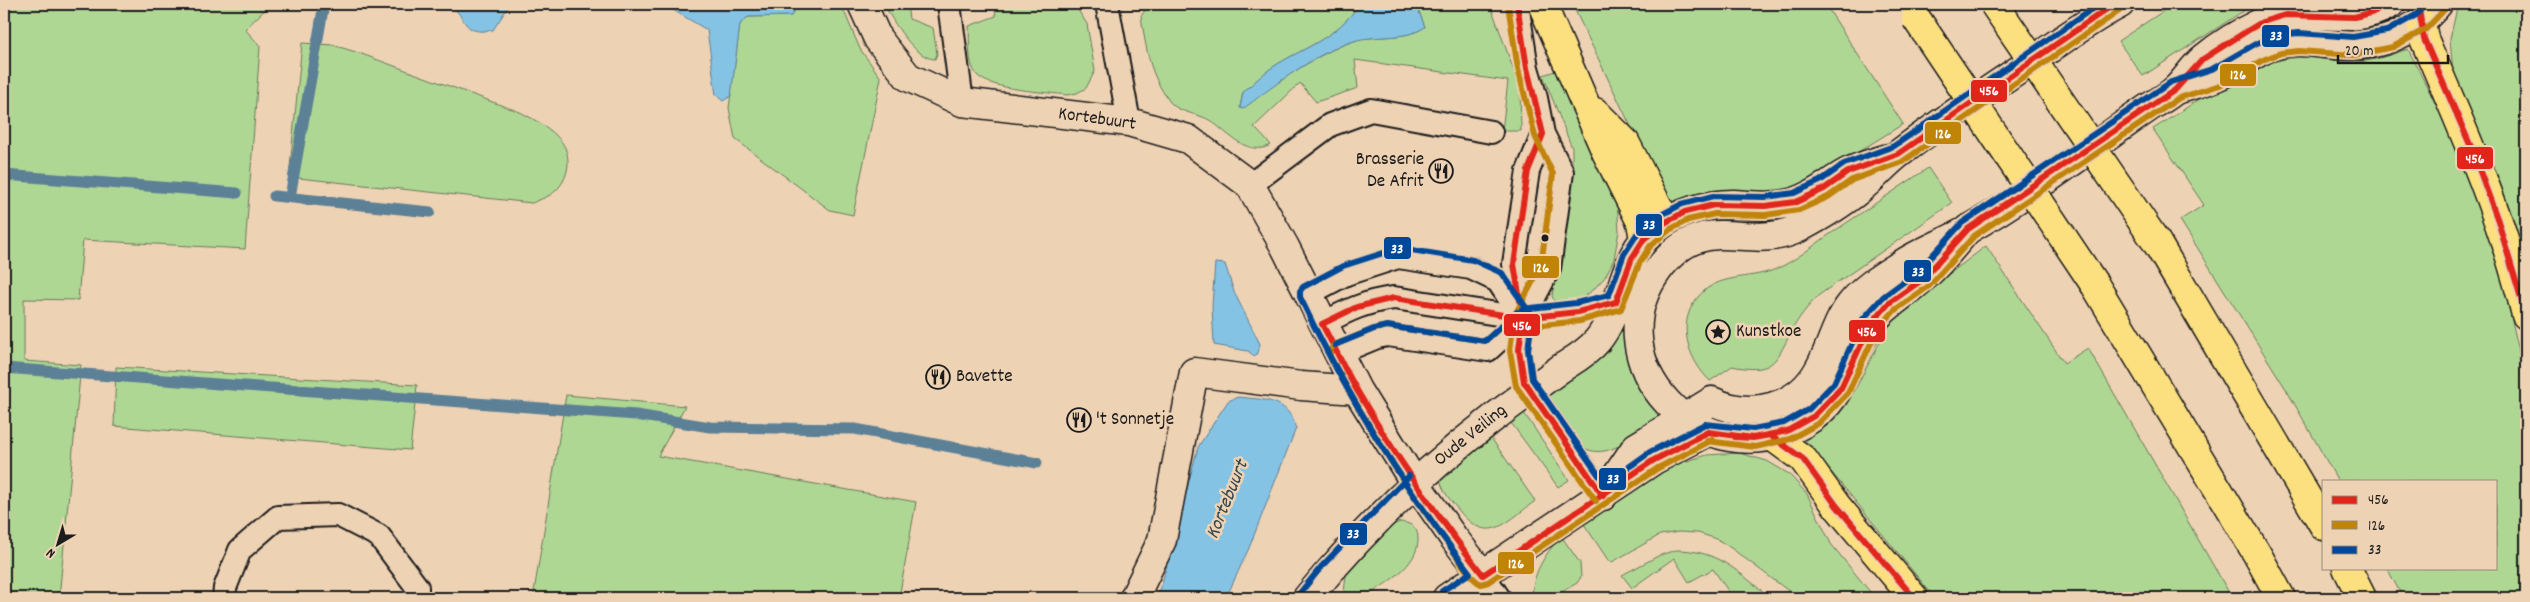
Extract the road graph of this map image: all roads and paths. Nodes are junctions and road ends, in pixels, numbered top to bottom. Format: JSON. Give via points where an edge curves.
{"nodes":[{"id":1,"x":862,"y":4,"type":"edge"},
{"id":2,"x":949,"y":4,"type":"edge"},
{"id":3,"x":1107,"y":4,"type":"edge"},
{"id":4,"x":1517,"y":4,"type":"edge"},
{"id":5,"x":1542,"y":4,"type":"edge"},
{"id":6,"x":1994,"y":4,"type":"edge"},
{"id":7,"x":2390,"y":4,"type":"edge"},
{"id":8,"x":2114,"y":6,"type":"edge"},
{"id":9,"x":2426,"y":10,"type":"edge"},
{"id":10,"x":1911,"y":11,"type":"edge"},
{"id":11,"x":2175,"y":90,"type":"junction"},
{"id":12,"x":1584,"y":100,"type":"junction"},
{"id":13,"x":962,"y":102,"type":"junction"},
{"id":14,"x":1129,"y":122,"type":"junction"},
{"id":15,"x":1491,"y":132,"type":"dead end"},
{"id":16,"x":1543,"y":134,"type":"junction"},
{"id":17,"x":1898,"y":154,"type":"junction"},
{"id":18,"x":1250,"y":185,"type":"junction"},
{"id":19,"x":1666,"y":222,"type":"junction"},
{"id":20,"x":1968,"y":229,"type":"junction"},
{"id":21,"x":1644,"y":239,"type":"junction"},
{"id":22,"x":1670,"y":256,"type":"junction"},
{"id":23,"x":1308,"y":294,"type":"junction"},
{"id":24,"x":1616,"y":302,"type":"junction"},
{"id":25,"x":2526,"y":316,"type":"edge"},
{"id":26,"x":1523,"y":318,"type":"junction"},
{"id":27,"x":1322,"y":324,"type":"junction"},
{"id":28,"x":1338,"y":353,"type":"junction"},
{"id":29,"x":1357,"y":390,"type":"junction"},
{"id":30,"x":1530,"y":390,"type":"junction"},
{"id":31,"x":1684,"y":418,"type":"junction"},
{"id":32,"x":1708,"y":432,"type":"junction"},
{"id":33,"x":1770,"y":435,"type":"junction"},
{"id":34,"x":1415,"y":482,"type":"junction"},
{"id":35,"x":1603,"y":496,"type":"junction"},
{"id":36,"x":2322,"y":523,"type":"edge"},
{"id":37,"x":2348,"y":570,"type":"edge"},
{"id":38,"x":1483,"y":575,"type":"junction"},
{"id":39,"x":224,"y":598,"type":"edge"},
{"id":40,"x":417,"y":598,"type":"edge"},
{"id":41,"x":1134,"y":598,"type":"edge"},
{"id":42,"x":1307,"y":598,"type":"edge"},
{"id":43,"x":1447,"y":598,"type":"edge"},
{"id":44,"x":1499,"y":598,"type":"edge"},
{"id":45,"x":1914,"y":598,"type":"edge"},
{"id":46,"x":2281,"y":598,"type":"edge"},
{"id":47,"x":2362,"y":598,"type":"edge"}],
"edges":[{"from":1,"to":13,"type":"main road","name":"Kortebuurt","via":[[878,38],[908,77]]},
{"from":2,"to":13,"type":"lane"},
{"from":3,"to":14,"type":"lane"},
{"from":4,"to":16,"type":"lane","via":[[1527,68]]},
{"from":5,"to":12,"type":"highway"},
{"from":6,"to":36,"type":"highway","bridge":true,"via":[[2157,243]]},
{"from":7,"to":11,"type":"main road","via":[[2354,17],[2286,15],[2262,22],[2203,59]]},
{"from":8,"to":17,"type":"main road"},
{"from":9,"to":11,"type":"main road","via":[[2390,39],[2354,46],[2299,42],[2279,44],[2216,77]]},
{"from":9,"to":25,"type":"highway","via":[[2424,39],[2471,146],[2498,221]]},
{"from":10,"to":46,"type":"highway","bridge":true,"via":[[2095,285]]},
{"from":11,"to":20,"type":"main road"},
{"from":12,"to":19,"type":"highway","via":[[1625,142]]},
{"from":12,"to":21,"type":"highway","via":[[1641,222]]},
{"from":13,"to":14,"type":"main road","name":"Kortebuurt"},
{"from":14,"to":18,"type":"main road","name":"Kortebuurt","via":[[1188,139]]},
{"from":15,"to":18,"type":"lane","via":[[1371,110],[1330,125]]},
{"from":16,"to":26,"type":"lane","via":[[1528,171],[1514,264]]},
{"from":16,"to":26,"type":"lane","via":[[1562,172],[1549,269]]},
{"from":17,"to":19,"type":"main road","via":[[1848,172],[1824,189],[1786,204],[1714,205],[1685,212]]},
{"from":17,"to":22,"type":"main road","via":[[1859,190],[1826,213],[1787,233],[1763,237],[1703,236]]},
{"from":18,"to":23,"type":"main road","name":"Kortebuurt"},
{"from":19,"to":21,"type":"main road"},
{"from":19,"to":22,"type":"main road","via":[[1672,238]]},
{"from":20,"to":31,"type":"main road","via":[[1911,258],[1868,286],[1848,306],[1819,370],[1794,397],[1760,410],[1735,410],[1712,401]]},
{"from":20,"to":33,"type":"main road","via":[[1923,279],[1889,304],[1870,325],[1832,398],[1801,425]]},
{"from":21,"to":24,"type":"main road","name":"Oude Veiling","via":[[1632,258]]},
{"from":22,"to":31,"type":"main road","via":[[1644,296],[1639,338],[1645,365],[1656,389]]},
{"from":23,"to":26,"type":"lane","via":[[1346,274],[1398,256],[1470,268],[1492,278],[1498,281]]},
{"from":23,"to":27,"type":"main road","name":"Kortebuurt"},
{"from":24,"to":26,"type":"lane","via":[[1578,312]]},
{"from":24,"to":30,"type":"main road","name":"Oude Veiling","via":[[1596,342]]},
{"from":26,"to":27,"type":"lane","via":[[1394,298],[1373,300]]},
{"from":26,"to":28,"type":"lane","via":[[1488,350],[1388,335]]},
{"from":26,"to":30,"type":"lane","via":[[1519,350],[1524,382]]},
{"from":27,"to":28,"type":"main road","name":"Kortebuurt"},
{"from":28,"to":29,"type":"main road","name":"Kortebuurt"},
{"from":29,"to":34,"type":"main road","name":"Kortebuurt"},
{"from":29,"to":41,"type":"main road","via":[[1194,372],[1162,540]]},
{"from":30,"to":34,"type":"main road","name":"Oude Veiling"},
{"from":30,"to":35,"type":"lane"},
{"from":31,"to":32,"type":"main road"},
{"from":31,"to":35,"type":"main road","via":[[1636,448]]},
{"from":32,"to":33,"type":"main road","via":[[1737,437]]},
{"from":32,"to":35,"type":"main road","via":[[1654,460]]},
{"from":33,"to":45,"type":"highway","via":[[1803,459],[1836,505]]},
{"from":34,"to":38,"type":"main road","name":"Kortebuurt"},
{"from":34,"to":42,"type":"main road","name":"Oude Veiling"},
{"from":35,"to":38,"type":"main road"},
{"from":37,"to":47,"type":"highway"},
{"from":38,"to":43,"type":"main road"},
{"from":38,"to":44,"type":"lane"},
{"from":39,"to":40,"type":"lane","via":[[240,550],[278,517],[338,515],[379,536],[417,587]]}]}
